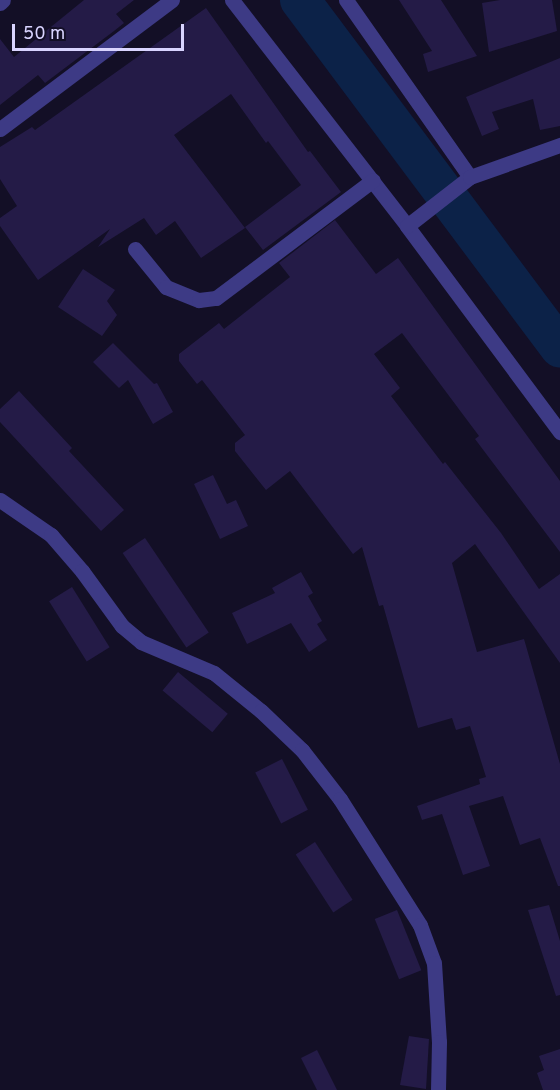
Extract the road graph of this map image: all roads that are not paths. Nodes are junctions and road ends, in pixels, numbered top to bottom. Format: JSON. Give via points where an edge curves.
{"nodes":[{"id":1,"x":172,"y":0,"type":"edge"},
{"id":2,"x":232,"y":0,"type":"edge"},
{"id":3,"x":346,"y":0,"type":"edge"},
{"id":4,"x":0,"y":129,"type":"edge"},
{"id":5,"x":560,"y":145,"type":"edge"},
{"id":6,"x":470,"y":177,"type":"junction"},
{"id":7,"x":373,"y":180,"type":"junction"},
{"id":8,"x":407,"y":226,"type":"junction"},
{"id":9,"x":135,"y":249,"type":"dead end"},
{"id":10,"x":560,"y":432,"type":"edge"},
{"id":11,"x":0,"y":500,"type":"edge"},
{"id":12,"x":438,"y":1090,"type":"edge"}],
"edges":[{"from":1,"to":4,"type":"street"},
{"from":2,"to":7,"type":"street"},
{"from":3,"to":6,"type":"street"},
{"from":5,"to":6,"type":"street"},
{"from":6,"to":8,"type":"street"},
{"from":7,"to":8,"type":"street"},
{"from":7,"to":9,"type":"street","via":[[216,298],[200,300],[166,287]]},
{"from":8,"to":10,"type":"street"},
{"from":11,"to":12,"type":"street","via":[[51,535],[122,626],[141,642],[214,673],[302,750],[340,799],[420,925],[434,963]]}]}
